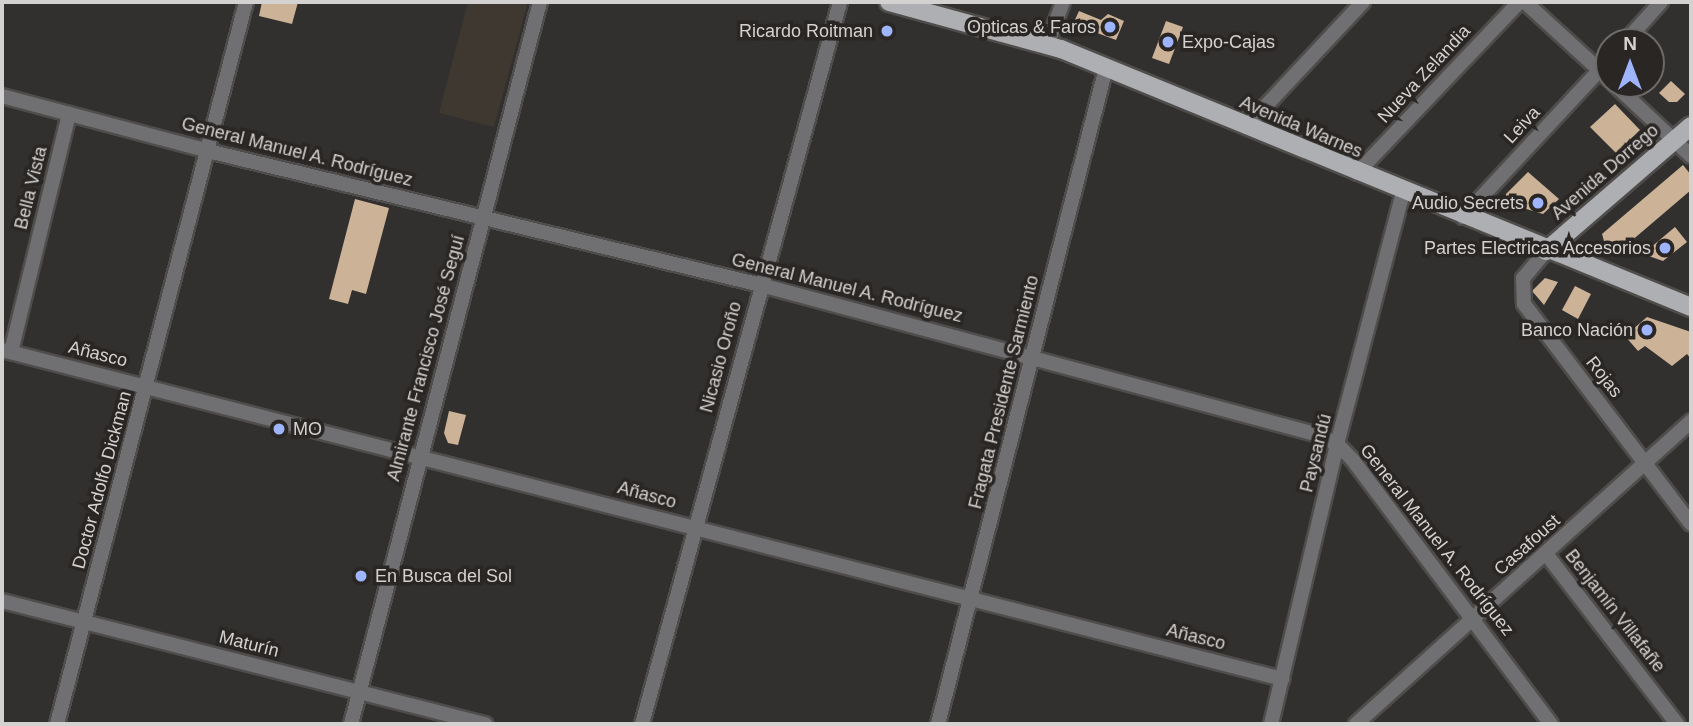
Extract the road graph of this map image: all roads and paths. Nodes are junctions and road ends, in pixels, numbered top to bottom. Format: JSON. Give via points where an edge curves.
{"nodes":[{"id":1,"x":246,"y":2,"type":"edge"},
{"id":2,"x":540,"y":2,"type":"edge"},
{"id":3,"x":840,"y":2,"type":"edge"},
{"id":4,"x":889,"y":2,"type":"edge"},
{"id":5,"x":1063,"y":2,"type":"edge"},
{"id":6,"x":1363,"y":2,"type":"edge"},
{"id":7,"x":1519,"y":2,"type":"edge"},
{"id":8,"x":1525,"y":2,"type":"edge"},
{"id":9,"x":1661,"y":2,"type":"edge"},
{"id":10,"x":1638,"y":28,"type":"edge"},
{"id":11,"x":1047,"y":45,"type":"junction"},
{"id":12,"x":1595,"y":61,"type":"edge"},
{"id":13,"x":1106,"y":68,"type":"junction"},
{"id":14,"x":1595,"y":81,"type":"edge"},
{"id":15,"x":2,"y":96,"type":"edge"},
{"id":16,"x":1630,"y":98,"type":"edge"},
{"id":17,"x":69,"y":114,"type":"junction"},
{"id":18,"x":1691,"y":126,"type":"edge"},
{"id":19,"x":1246,"y":127,"type":"junction"},
{"id":20,"x":1676,"y":139,"type":"junction"},
{"id":21,"x":208,"y":151,"type":"junction"},
{"id":22,"x":1691,"y":156,"type":"edge"},
{"id":23,"x":1357,"y":173,"type":"junction"},
{"id":24,"x":1403,"y":192,"type":"junction"},
{"id":25,"x":1463,"y":217,"type":"junction"},
{"id":26,"x":484,"y":218,"type":"junction"},
{"id":27,"x":1546,"y":250,"type":"junction"},
{"id":28,"x":761,"y":285,"type":"junction"},
{"id":29,"x":1691,"y":307,"type":"edge"},
{"id":30,"x":6,"y":351,"type":"edge"},
{"id":31,"x":1034,"y":356,"type":"junction"},
{"id":32,"x":147,"y":387,"type":"junction"},
{"id":33,"x":1691,"y":421,"type":"edge"},
{"id":34,"x":1337,"y":444,"type":"junction"},
{"id":35,"x":419,"y":456,"type":"junction"},
{"id":36,"x":1644,"y":461,"type":"junction"},
{"id":37,"x":1691,"y":524,"type":"edge"},
{"id":38,"x":695,"y":527,"type":"junction"},
{"id":39,"x":1547,"y":555,"type":"junction"},
{"id":40,"x":971,"y":599,"type":"junction"},
{"id":41,"x":2,"y":601,"type":"edge"},
{"id":42,"x":1474,"y":618,"type":"junction"},
{"id":43,"x":84,"y":622,"type":"junction"},
{"id":44,"x":1282,"y":679,"type":"junction"},
{"id":45,"x":360,"y":692,"type":"junction"},
{"id":46,"x":1691,"y":719,"type":"edge"},
{"id":47,"x":57,"y":724,"type":"edge"},
{"id":48,"x":351,"y":724,"type":"edge"},
{"id":49,"x":486,"y":724,"type":"edge"},
{"id":50,"x":642,"y":724,"type":"edge"},
{"id":51,"x":938,"y":724,"type":"edge"},
{"id":52,"x":1272,"y":724,"type":"edge"},
{"id":53,"x":1356,"y":724,"type":"edge"},
{"id":54,"x":1552,"y":724,"type":"edge"},
{"id":55,"x":1677,"y":724,"type":"edge"},
{"id":56,"x":1685,"y":724,"type":"edge"}],
"edges":[{"from":1,"to":21,"type":"street","name":"Doctor Adolfo Dickman"},
{"from":2,"to":26,"type":"street","name":"Almirante Francisco José Seguí"},
{"from":3,"to":28,"type":"street","name":"Nicasio Oroño"},
{"from":4,"to":11,"type":"main road","name":"Avenida Warnes"},
{"from":5,"to":11,"type":"street"},
{"from":6,"to":19,"type":"street"},
{"from":7,"to":23,"type":"street","name":"Nueva Zelandia"},
{"from":8,"to":12,"type":"street"},
{"from":9,"to":10,"type":"street"},
{"from":11,"to":13,"type":"main road","name":"Avenida Warnes"},
{"from":13,"to":19,"type":"main road","name":"Avenida Warnes"},
{"from":13,"to":31,"type":"street","name":"Fragata Presidente Sarmiento"},
{"from":14,"to":25,"type":"street","name":"Leiva"},
{"from":15,"to":17,"type":"street","name":"General Manuel A. Rodríguez"},
{"from":16,"to":20,"type":"street"},
{"from":17,"to":21,"type":"street","name":"General Manuel A. Rodríguez"},
{"from":17,"to":30,"type":"street","name":"Bella Vista"},
{"from":18,"to":20,"type":"main road","name":"Avenida Dorrego"},
{"from":19,"to":23,"type":"main road","name":"Avenida Warnes"},
{"from":20,"to":22,"type":"street"},
{"from":20,"to":27,"type":"main road","name":"Avenida Dorrego"},
{"from":21,"to":26,"type":"street","name":"General Manuel A. Rodríguez"},
{"from":21,"to":32,"type":"street","name":"Doctor Adolfo Dickman"},
{"from":23,"to":24,"type":"main road","name":"Avenida Warnes"},
{"from":24,"to":25,"type":"main road","name":"Avenida Warnes"},
{"from":24,"to":34,"type":"street","name":"Paysandú"},
{"from":25,"to":27,"type":"main road","name":"Avenida Warnes"},
{"from":26,"to":28,"type":"street","name":"General Manuel A. Rodríguez"},
{"from":26,"to":35,"type":"street","name":"Almirante Francisco José Seguí"},
{"from":27,"to":29,"type":"main road","name":"Avenida Warnes"},
{"from":27,"to":36,"type":"street","name":"Rojas","via":[[1523,278],[1524,304]]},
{"from":28,"to":31,"type":"street","name":"General Manuel A. Rodríguez"},
{"from":28,"to":38,"type":"street","name":"Nicasio Oroño"},
{"from":30,"to":32,"type":"street","name":"Añasco"},
{"from":31,"to":34,"type":"street","name":"General Manuel A. Rodríguez","via":[[1296,427]]},
{"from":31,"to":40,"type":"street","name":"Fragata Presidente Sarmiento"},
{"from":32,"to":35,"type":"street","name":"Añasco"},
{"from":32,"to":43,"type":"street","name":"Doctor Adolfo Dickman"},
{"from":33,"to":36,"type":"street","name":"Casafoust"},
{"from":34,"to":42,"type":"street","name":"General Manuel A. Rodríguez"},
{"from":34,"to":44,"type":"street","name":"Paysandú"},
{"from":35,"to":38,"type":"street","name":"Añasco"},
{"from":35,"to":45,"type":"street","name":"Almirante Francisco José Seguí"},
{"from":36,"to":37,"type":"street","name":"Rojas"},
{"from":36,"to":39,"type":"street","name":"Casafoust"},
{"from":38,"to":40,"type":"street","name":"Añasco"},
{"from":38,"to":50,"type":"street","name":"Nicasio Oroño"},
{"from":39,"to":42,"type":"street","name":"Casafoust"},
{"from":39,"to":55,"type":"street","name":"Benjamín Villafañe"},
{"from":40,"to":44,"type":"street","name":"Añasco"},
{"from":40,"to":51,"type":"street","name":"Fragata Presidente Sarmiento"},
{"from":41,"to":43,"type":"street","name":"Maturín"},
{"from":42,"to":53,"type":"street","name":"Casafoust"},
{"from":42,"to":54,"type":"street","name":"General Manuel A. Rodríguez"},
{"from":43,"to":45,"type":"street","name":"Maturín"},
{"from":43,"to":47,"type":"street","name":"Doctor Adolfo Dickman"},
{"from":44,"to":52,"type":"street","name":"Paysandú"},
{"from":45,"to":48,"type":"street","name":"Almirante Francisco José Seguí"},
{"from":45,"to":49,"type":"street","name":"Maturín"},
{"from":46,"to":56,"type":"street"}]}
